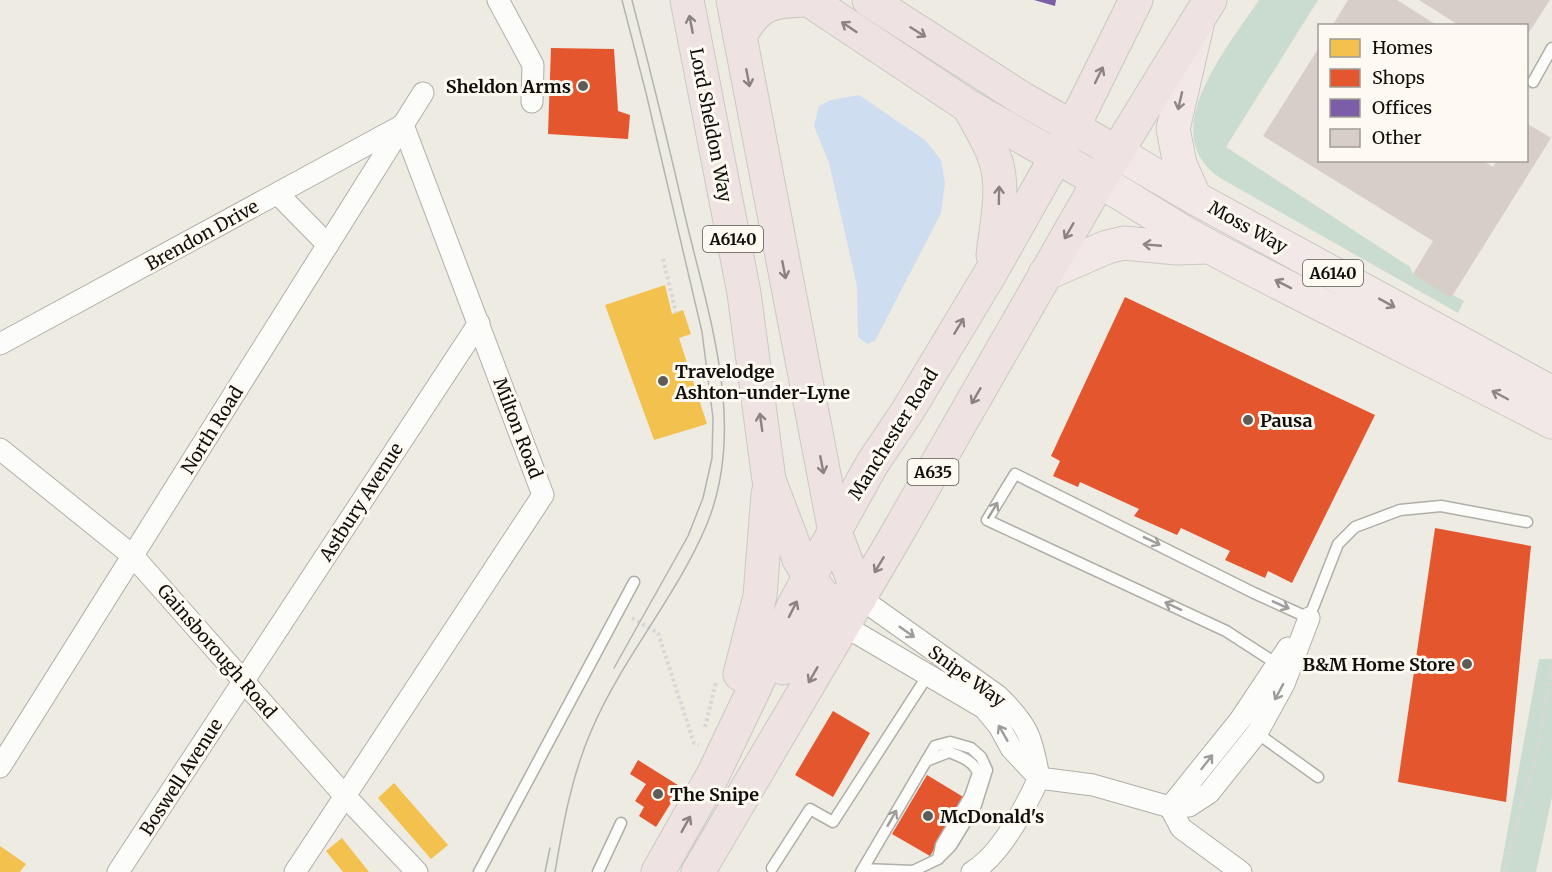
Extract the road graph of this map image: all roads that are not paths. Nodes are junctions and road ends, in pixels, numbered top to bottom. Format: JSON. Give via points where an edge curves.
{"nodes":[{"id":1,"x":498,"y":0,"type":"edge"},
{"id":2,"x":687,"y":0,"type":"edge"},
{"id":3,"x":733,"y":0,"type":"edge"},
{"id":4,"x":810,"y":0,"type":"edge"},
{"id":5,"x":869,"y":0,"type":"edge"},
{"id":6,"x":1136,"y":0,"type":"edge"},
{"id":7,"x":1204,"y":12,"type":"edge"},
{"id":8,"x":740,"y":36,"type":"junction"},
{"id":9,"x":1552,"y":48,"type":"edge"},
{"id":10,"x":1533,"y":82,"type":"dead end"},
{"id":11,"x":423,"y":93,"type":"dead end"},
{"id":12,"x":532,"y":102,"type":"dead end"},
{"id":13,"x":968,"y":106,"type":"junction"},
{"id":14,"x":403,"y":125,"type":"junction"},
{"id":15,"x":1073,"y":127,"type":"junction"},
{"id":16,"x":1116,"y":152,"type":"junction"},
{"id":17,"x":1056,"y":156,"type":"junction"},
{"id":18,"x":1099,"y":181,"type":"junction"},
{"id":19,"x":278,"y":194,"type":"junction"},
{"id":20,"x":1195,"y":198,"type":"junction"},
{"id":21,"x":328,"y":245,"type":"junction"},
{"id":22,"x":1210,"y":247,"type":"junction"},
{"id":23,"x":990,"y":274,"type":"junction"},
{"id":24,"x":1045,"y":274,"type":"junction"},
{"id":25,"x":478,"y":323,"type":"junction"},
{"id":26,"x":0,"y":344,"type":"edge"},
{"id":27,"x":1552,"y":393,"type":"edge"},
{"id":28,"x":1552,"y":422,"type":"edge"},
{"id":29,"x":4,"y":461,"type":"edge"},
{"id":30,"x":769,"y":480,"type":"junction"},
{"id":31,"x":1527,"y":522,"type":"dead end"},
{"id":32,"x":835,"y":532,"type":"junction"},
{"id":33,"x":133,"y":556,"type":"junction"},
{"id":34,"x":810,"y":579,"type":"junction"},
{"id":35,"x":634,"y":582,"type":"dead end"},
{"id":36,"x":844,"y":610,"type":"junction"},
{"id":37,"x":1309,"y":618,"type":"junction"},
{"id":38,"x":1277,"y":664,"type":"junction"},
{"id":39,"x":740,"y":674,"type":"joint"},
{"id":40,"x":928,"y":675,"type":"junction"},
{"id":41,"x":243,"y":681,"type":"junction"},
{"id":42,"x":1240,"y":720,"type":"junction"},
{"id":43,"x":1257,"y":733,"type":"junction"},
{"id":44,"x":0,"y":767,"type":"edge"},
{"id":45,"x":713,"y":775,"type":"junction"},
{"id":46,"x":1318,"y":777,"type":"dead end"},
{"id":47,"x":1040,"y":778,"type":"junction"},
{"id":48,"x":344,"y":795,"type":"junction"},
{"id":49,"x":1170,"y":807,"type":"junction"},
{"id":50,"x":621,"y":823,"type":"dead end"},
{"id":51,"x":772,"y":868,"type":"dead end"},
{"id":52,"x":862,"y":870,"type":"edge"},
{"id":53,"x":118,"y":872,"type":"edge"},
{"id":54,"x":295,"y":872,"type":"edge"},
{"id":55,"x":417,"y":872,"type":"edge"},
{"id":56,"x":479,"y":872,"type":"edge"},
{"id":57,"x":598,"y":872,"type":"edge"},
{"id":58,"x":658,"y":872,"type":"edge"},
{"id":59,"x":698,"y":872,"type":"edge"},
{"id":60,"x":972,"y":872,"type":"edge"},
{"id":61,"x":1241,"y":872,"type":"edge"}],
"edges":[{"from":1,"to":12,"type":"street","via":[[533,65]]},
{"from":30,"to":2,"type":"highway","name":"Lord Sheldon Way","number":"A6140","one_way":true,"via":[[744,293]]},
{"from":3,"to":8,"type":"highway","number":"A6140"},
{"from":4,"to":8,"type":"highway","via":[[784,1],[764,8],[749,20]]},
{"from":13,"to":4,"type":"highway","number":"A6140","one_way":true},
{"from":5,"to":15,"type":"highway","number":"A6140","one_way":true},
{"from":15,"to":6,"type":"highway","name":"Manchester Road","number":"A635","one_way":true},
{"from":7,"to":16,"type":"highway","number":"A635"},
{"from":7,"to":20,"type":"main road","one_way":true,"via":[[1173,129],[1180,164]]},
{"from":8,"to":32,"type":"highway","number":"A6140","one_way":true},
{"from":9,"to":10,"type":"lane"},
{"from":11,"to":14,"type":"street","name":"North Road"},
{"from":13,"to":17,"type":"highway","number":"A6140"},
{"from":23,"to":13,"type":"highway","one_way":true,"via":[[1000,199],[999,174],[990,146]]},
{"from":14,"to":19,"type":"street","name":"Brendon Drive"},
{"from":14,"to":21,"type":"street","name":"North Road"},
{"from":14,"to":25,"type":"street","name":"Milton Road"},
{"from":15,"to":16,"type":"highway","name":"Moss Way","number":"A6140"},
{"from":15,"to":17,"type":"highway","name":"Manchester Road","number":"A635"},
{"from":16,"to":18,"type":"highway","number":"A635"},
{"from":16,"to":20,"type":"main road","name":"Moss Way","number":"A6140"},
{"from":17,"to":18,"type":"highway","number":"A6140"},
{"from":17,"to":23,"type":"highway","name":"Manchester Road","number":"A635"},
{"from":18,"to":22,"type":"main road","name":"Moss Way","number":"A6140"},
{"from":18,"to":24,"type":"highway","number":"A635","one_way":true},
{"from":19,"to":21,"type":"street"},
{"from":19,"to":26,"type":"street","name":"Brendon Drive"},
{"from":20,"to":27,"type":"main road","name":"Moss Way","number":"A6140","one_way":true},
{"from":21,"to":33,"type":"street","name":"North Road"},
{"from":22,"to":24,"type":"main road","one_way":true,"via":[[1125,243]]},
{"from":28,"to":22,"type":"main road","name":"Moss Way","number":"A6140","one_way":true},
{"from":32,"to":23,"type":"highway","name":"Manchester Road","number":"A635","one_way":true,"via":[[872,464]]},
{"from":24,"to":36,"type":"highway","number":"A635","one_way":true},
{"from":25,"to":41,"type":"street","name":"Astbury Avenue"},
{"from":25,"to":48,"type":"street","name":"Milton Road","via":[[543,495]]},
{"from":29,"to":33,"type":"street","name":"Gainsborough Road"},
{"from":30,"to":34,"type":"highway","name":"Lord Sheldon Way","number":"A6140"},
{"from":30,"to":39,"type":"highway","via":[[760,596]]},
{"from":31,"to":37,"type":"lane","via":[[1441,506],[1400,510],[1355,528],[1338,544]]},
{"from":32,"to":34,"type":"highway","name":"Manchester Road","number":"A635"},
{"from":32,"to":36,"type":"highway","number":"A6140"},
{"from":33,"to":41,"type":"street","name":"Gainsborough Road"},
{"from":33,"to":44,"type":"street","name":"North Road"},
{"from":34,"to":36,"type":"highway","name":"Lord Sheldon Way","number":"A6140"},
{"from":45,"to":34,"type":"highway","name":"Manchester Road","number":"A635","one_way":true},
{"from":35,"to":56,"type":"lane"},
{"from":36,"to":40,"type":"street","name":"Snipe Way"},
{"from":36,"to":45,"type":"highway","via":[[806,633]]},
{"from":36,"to":47,"type":"street","name":"Snipe Way","one_way":true,"via":[[998,696],[1017,714],[1033,742]]},
{"from":36,"to":59,"type":"highway","number":"A635","one_way":true},
{"from":37,"to":38,"type":"street"},
{"from":38,"to":37,"type":"lane","one_way":true,"via":[[1226,631],[987,520],[1015,474]]},
{"from":37,"to":43,"type":"street","one_way":true,"via":[[1284,684]]},
{"from":38,"to":42,"type":"street"},
{"from":39,"to":45,"type":"main road"},
{"from":47,"to":40,"type":"street","name":"Snipe Way","one_way":true,"via":[[1011,748],[984,708]]},
{"from":40,"to":51,"type":"lane","via":[[832,822],[810,809]]},
{"from":41,"to":48,"type":"street","name":"Gainsborough Road"},
{"from":41,"to":53,"type":"street","name":"Boswell Avenue"},
{"from":42,"to":43,"type":"lane"},
{"from":49,"to":42,"type":"street","one_way":true},
{"from":43,"to":46,"type":"lane"},
{"from":43,"to":49,"type":"street","via":[[1209,793],[1189,806]]},
{"from":58,"to":45,"type":"highway","name":"Manchester Road","number":"A635","one_way":true},
{"from":47,"to":49,"type":"street","via":[[1093,785]]},
{"from":47,"to":60,"type":"street","via":[[1018,822],[981,867]]},
{"from":48,"to":54,"type":"street"},
{"from":48,"to":55,"type":"street","name":"Gainsborough Road"},
{"from":49,"to":61,"type":"street","via":[[1181,828]]},
{"from":50,"to":57,"type":"lane"},
{"from":52,"to":52,"type":"lane","one_way":true,"via":[[935,746],[950,742],[971,748],[981,756],[987,770],[976,805],[951,846],[938,859],[913,871]]}]}
